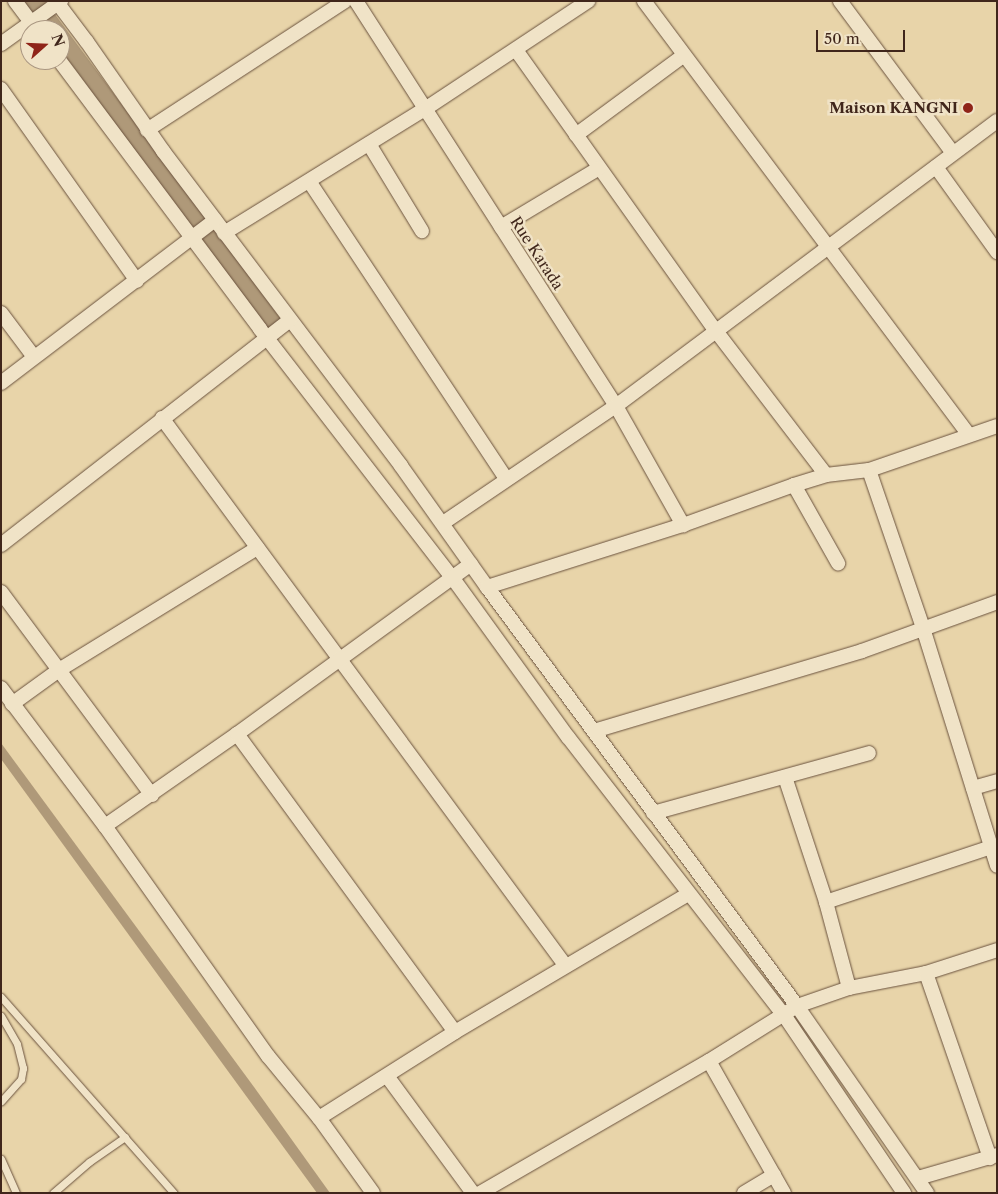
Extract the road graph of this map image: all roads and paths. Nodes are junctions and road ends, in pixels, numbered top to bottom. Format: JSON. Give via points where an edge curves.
{"nodes":[{"id":1,"x":15,"y":1,"type":"edge"},
{"id":2,"x":346,"y":1,"type":"edge"},
{"id":3,"x":356,"y":1,"type":"edge"},
{"id":4,"x":588,"y":1,"type":"edge"},
{"id":5,"x":644,"y":1,"type":"edge"},
{"id":6,"x":840,"y":1,"type":"edge"},
{"id":7,"x":56,"y":3,"type":"edge"},
{"id":8,"x":31,"y":20,"type":"edge"},
{"id":9,"x":38,"y":20,"type":"edge"},
{"id":10,"x":20,"y":32,"type":"edge"},
{"id":11,"x":1,"y":44,"type":"edge"},
{"id":12,"x":516,"y":50,"type":"junction"},
{"id":13,"x":684,"y":55,"type":"junction"},
{"id":14,"x":67,"y":70,"type":"edge"},
{"id":15,"x":1,"y":89,"type":"edge"},
{"id":16,"x":425,"y":109,"type":"junction"},
{"id":17,"x":997,"y":121,"type":"edge"},
{"id":18,"x":147,"y":130,"type":"junction"},
{"id":19,"x":576,"y":135,"type":"junction"},
{"id":20,"x":369,"y":144,"type":"junction"},
{"id":21,"x":953,"y":153,"type":"junction"},
{"id":22,"x":936,"y":167,"type":"junction"},
{"id":23,"x":599,"y":168,"type":"junction"},
{"id":24,"x":309,"y":181,"type":"junction"},
{"id":25,"x":213,"y":222,"type":"junction"},
{"id":26,"x":501,"y":227,"type":"junction"},
{"id":27,"x":422,"y":231,"type":"dead end"},
{"id":28,"x":224,"y":233,"type":"junction"},
{"id":29,"x":194,"y":236,"type":"junction"},
{"id":30,"x":829,"y":246,"type":"junction"},
{"id":31,"x":997,"y":252,"type":"edge"},
{"id":32,"x":137,"y":281,"type":"junction"},
{"id":33,"x":1,"y":313,"type":"edge"},
{"id":34,"x":279,"y":329,"type":"junction"},
{"id":35,"x":716,"y":331,"type":"junction"},
{"id":36,"x":34,"y":357,"type":"junction"},
{"id":37,"x":1,"y":383,"type":"edge"},
{"id":38,"x":616,"y":406,"type":"junction"},
{"id":39,"x":162,"y":418,"type":"junction"},
{"id":40,"x":996,"y":428,"type":"edge"},
{"id":41,"x":970,"y":435,"type":"junction"},
{"id":42,"x":869,"y":470,"type":"junction"},
{"id":43,"x":826,"y":475,"type":"junction"},
{"id":44,"x":506,"y":479,"type":"junction"},
{"id":45,"x":794,"y":485,"type":"junction"},
{"id":46,"x":443,"y":523,"type":"junction"},
{"id":47,"x":683,"y":526,"type":"junction"},
{"id":48,"x":1,"y":545,"type":"edge"},
{"id":49,"x":257,"y":548,"type":"junction"},
{"id":50,"x":838,"y":563,"type":"dead end"},
{"id":51,"x":471,"y":564,"type":"junction"},
{"id":52,"x":452,"y":577,"type":"junction"},
{"id":53,"x":487,"y":587,"type":"junction"},
{"id":54,"x":1,"y":592,"type":"edge"},
{"id":55,"x":997,"y":602,"type":"edge"},
{"id":56,"x":923,"y":628,"type":"junction"},
{"id":57,"x":340,"y":660,"type":"junction"},
{"id":58,"x":59,"y":670,"type":"junction"},
{"id":59,"x":1,"y":688,"type":"edge"},
{"id":60,"x":12,"y":704,"type":"junction"},
{"id":61,"x":594,"y":731,"type":"junction"},
{"id":62,"x":237,"y":734,"type":"junction"},
{"id":63,"x":869,"y":753,"type":"dead end"},
{"id":64,"x":785,"y":777,"type":"junction"},
{"id":65,"x":997,"y":780,"type":"edge"},
{"id":66,"x":973,"y":788,"type":"junction"},
{"id":67,"x":152,"y":795,"type":"junction"},
{"id":68,"x":653,"y":813,"type":"junction"},
{"id":69,"x":105,"y":826,"type":"junction"},
{"id":70,"x":991,"y":847,"type":"junction"},
{"id":71,"x":997,"y":866,"type":"edge"},
{"id":72,"x":688,"y":894,"type":"junction"},
{"id":73,"x":826,"y":902,"type":"junction"},
{"id":74,"x":997,"y":950,"type":"edge"},
{"id":75,"x":565,"y":965,"type":"junction"},
{"id":76,"x":926,"y":973,"type":"junction"},
{"id":77,"x":849,"y":988,"type":"junction"},
{"id":78,"x":1,"y":998,"type":"edge"},
{"id":79,"x":797,"y":1006,"type":"junction"},
{"id":80,"x":784,"y":1015,"type":"junction"},
{"id":81,"x":1,"y":1016,"type":"edge"},
{"id":82,"x":455,"y":1032,"type":"junction"},
{"id":83,"x":709,"y":1061,"type":"junction"},
{"id":84,"x":387,"y":1076,"type":"junction"},
{"id":85,"x":1,"y":1101,"type":"edge"},
{"id":86,"x":319,"y":1118,"type":"junction"},
{"id":87,"x":125,"y":1138,"type":"junction"},
{"id":88,"x":993,"y":1157,"type":"edge"},
{"id":89,"x":1,"y":1159,"type":"edge"},
{"id":90,"x":774,"y":1175,"type":"junction"},
{"id":91,"x":918,"y":1178,"type":"junction"},
{"id":92,"x":16,"y":1193,"type":"edge"},
{"id":93,"x":53,"y":1193,"type":"edge"},
{"id":94,"x":174,"y":1193,"type":"edge"},
{"id":95,"x":373,"y":1193,"type":"edge"},
{"id":96,"x":473,"y":1193,"type":"edge"},
{"id":97,"x":480,"y":1193,"type":"edge"},
{"id":98,"x":744,"y":1193,"type":"edge"},
{"id":99,"x":784,"y":1193,"type":"edge"},
{"id":100,"x":904,"y":1193,"type":"edge"},
{"id":101,"x":927,"y":1193,"type":"edge"}],
"edges":[{"from":1,"to":8,"type":"street"},
{"from":2,"to":18,"type":"street"},
{"from":3,"to":16,"type":"street","name":"Rue Karada"},
{"from":4,"to":12,"type":"street"},
{"from":5,"to":13,"type":"street"},
{"from":6,"to":21,"type":"street"},
{"from":7,"to":9,"type":"street"},
{"from":7,"to":18,"type":"street"},
{"from":10,"to":11,"type":"street"},
{"from":12,"to":16,"type":"street"},
{"from":12,"to":19,"type":"street"},
{"from":13,"to":19,"type":"street"},
{"from":13,"to":30,"type":"street"},
{"from":14,"to":29,"type":"street"},
{"from":15,"to":32,"type":"street"},
{"from":16,"to":20,"type":"street"},
{"from":16,"to":26,"type":"street","name":"Rue Karada"},
{"from":17,"to":21,"type":"street"},
{"from":18,"to":25,"type":"street"},
{"from":19,"to":23,"type":"street"},
{"from":20,"to":24,"type":"street"},
{"from":20,"to":27,"type":"street"},
{"from":21,"to":22,"type":"street"},
{"from":22,"to":30,"type":"street"},
{"from":22,"to":31,"type":"street"},
{"from":23,"to":26,"type":"street"},
{"from":23,"to":35,"type":"street"},
{"from":24,"to":28,"type":"street"},
{"from":24,"to":44,"type":"street"},
{"from":25,"to":28,"type":"street"},
{"from":25,"to":29,"type":"street"},
{"from":26,"to":38,"type":"street","name":"Rue Karada"},
{"from":28,"to":34,"type":"street"},
{"from":29,"to":32,"type":"street"},
{"from":29,"to":34,"type":"street"},
{"from":30,"to":35,"type":"street"},
{"from":30,"to":41,"type":"street"},
{"from":32,"to":36,"type":"street"},
{"from":33,"to":36,"type":"street"},
{"from":34,"to":39,"type":"street"},
{"from":34,"to":46,"type":"street"},
{"from":34,"to":52,"type":"street"},
{"from":35,"to":38,"type":"street"},
{"from":35,"to":43,"type":"street"},
{"from":36,"to":37,"type":"street"},
{"from":38,"to":44,"type":"street"},
{"from":38,"to":47,"type":"street","name":"Rue Karada"},
{"from":39,"to":48,"type":"street"},
{"from":39,"to":49,"type":"street"},
{"from":40,"to":41,"type":"street"},
{"from":41,"to":42,"type":"street"},
{"from":42,"to":43,"type":"street"},
{"from":42,"to":56,"type":"street"},
{"from":43,"to":45,"type":"street"},
{"from":44,"to":46,"type":"street"},
{"from":45,"to":47,"type":"street"},
{"from":45,"to":50,"type":"street"},
{"from":46,"to":51,"type":"street"},
{"from":47,"to":53,"type":"street"},
{"from":49,"to":57,"type":"street"},
{"from":49,"to":58,"type":"street"},
{"from":51,"to":52,"type":"street"},
{"from":51,"to":53,"type":"street"},
{"from":52,"to":57,"type":"street"},
{"from":52,"to":72,"type":"street"},
{"from":53,"to":61,"type":"street"},
{"from":54,"to":58,"type":"street"},
{"from":55,"to":56,"type":"street"},
{"from":56,"to":61,"type":"street","via":[[862,651]]},
{"from":56,"to":66,"type":"street"},
{"from":57,"to":62,"type":"street"},
{"from":57,"to":75,"type":"street"},
{"from":58,"to":60,"type":"street"},
{"from":58,"to":67,"type":"street"},
{"from":59,"to":60,"type":"street"},
{"from":60,"to":69,"type":"street"},
{"from":61,"to":68,"type":"street"},
{"from":62,"to":67,"type":"street"},
{"from":62,"to":82,"type":"street"},
{"from":63,"to":64,"type":"street"},
{"from":64,"to":68,"type":"street"},
{"from":64,"to":73,"type":"street"},
{"from":65,"to":66,"type":"street"},
{"from":66,"to":70,"type":"street"},
{"from":67,"to":69,"type":"street"},
{"from":68,"to":79,"type":"street"},
{"from":69,"to":86,"type":"street","via":[[262,1049]]},
{"from":70,"to":71,"type":"street"},
{"from":70,"to":73,"type":"street"},
{"from":72,"to":75,"type":"street"},
{"from":72,"to":80,"type":"street"},
{"from":73,"to":77,"type":"street"},
{"from":74,"to":76,"type":"street"},
{"from":75,"to":82,"type":"street"},
{"from":76,"to":77,"type":"street"},
{"from":76,"to":88,"type":"street"},
{"from":77,"to":79,"type":"street"},
{"from":78,"to":87,"type":"lane"},
{"from":79,"to":80,"type":"street"},
{"from":79,"to":91,"type":"street"},
{"from":80,"to":83,"type":"street"},
{"from":80,"to":100,"type":"street"},
{"from":81,"to":85,"type":"lane","via":[[17,1044],[23,1068],[21,1079]]},
{"from":82,"to":84,"type":"street"},
{"from":83,"to":90,"type":"street"},
{"from":83,"to":97,"type":"street"},
{"from":84,"to":86,"type":"street"},
{"from":84,"to":96,"type":"street"},
{"from":86,"to":95,"type":"street"},
{"from":87,"to":93,"type":"lane","via":[[89,1162]]},
{"from":87,"to":94,"type":"lane"},
{"from":88,"to":91,"type":"street"},
{"from":89,"to":92,"type":"lane"},
{"from":90,"to":98,"type":"street"},
{"from":90,"to":99,"type":"street"},
{"from":91,"to":101,"type":"street"}]}
